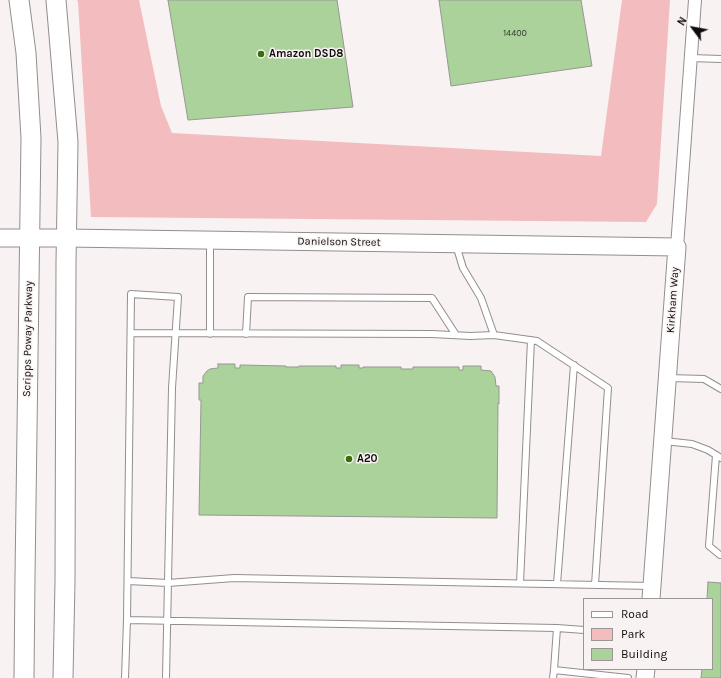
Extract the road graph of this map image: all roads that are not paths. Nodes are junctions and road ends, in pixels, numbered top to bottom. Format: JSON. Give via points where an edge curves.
{"nodes":[{"id":1,"x":19,"y":0,"type":"edge"},
{"id":2,"x":56,"y":0,"type":"edge"},
{"id":3,"x":695,"y":0,"type":"edge"},
{"id":4,"x":691,"y":58,"type":"junction"},
{"id":5,"x":721,"y":59,"type":"edge"},
{"id":6,"x":30,"y":237,"type":"junction"},
{"id":7,"x":0,"y":238,"type":"edge"},
{"id":8,"x":66,"y":238,"type":"junction"},
{"id":9,"x":210,"y":240,"type":"junction"},
{"id":10,"x":456,"y":244,"type":"junction"},
{"id":11,"x":677,"y":246,"type":"junction"},
{"id":12,"x":131,"y":333,"type":"junction"},
{"id":13,"x":176,"y":334,"type":"junction"},
{"id":14,"x":210,"y":334,"type":"junction"},
{"id":15,"x":246,"y":334,"type":"junction"},
{"id":16,"x":456,"y":335,"type":"junction"},
{"id":17,"x":494,"y":336,"type":"junction"},
{"id":18,"x":531,"y":340,"type":"junction"},
{"id":19,"x":574,"y":365,"type":"junction"},
{"id":20,"x":668,"y":378,"type":"junction"},
{"id":21,"x":721,"y":389,"type":"edge"},
{"id":22,"x":663,"y":440,"type":"junction"},
{"id":23,"x":718,"y":456,"type":"edge"},
{"id":24,"x":721,"y":555,"type":"edge"},
{"id":25,"x":128,"y":581,"type":"junction"},
{"id":26,"x":168,"y":583,"type":"junction"},
{"id":27,"x":520,"y":583,"type":"junction"},
{"id":28,"x":557,"y":584,"type":"junction"},
{"id":29,"x":595,"y":585,"type":"junction"},
{"id":30,"x":652,"y":592,"type":"edge"},
{"id":31,"x":127,"y":620,"type":"junction"},
{"id":32,"x":167,"y":621,"type":"junction"},
{"id":33,"x":557,"y":628,"type":"junction"},
{"id":34,"x":583,"y":630,"type":"edge"},
{"id":35,"x":554,"y":670,"type":"junction"},
{"id":36,"x":591,"y":676,"type":"edge"},
{"id":37,"x":24,"y":678,"type":"edge"},
{"id":38,"x":63,"y":678,"type":"edge"},
{"id":39,"x":125,"y":678,"type":"edge"},
{"id":40,"x":166,"y":678,"type":"edge"},
{"id":41,"x":553,"y":678,"type":"edge"},
{"id":42,"x":628,"y":678,"type":"edge"}],
"edges":[{"from":1,"to":6,"type":"main road","name":"Scripps Poway Parkway","via":[[26,53],[31,138]]},
{"from":2,"to":8,"type":"main road","via":[[68,142]]},
{"from":3,"to":4,"type":"street","name":"Kirkham Way"},
{"from":4,"to":5,"type":"lane"},
{"from":4,"to":11,"type":"street","name":"Kirkham Way"},
{"from":6,"to":7,"type":"main road","name":"Danielson Street"},
{"from":6,"to":8,"type":"main road","name":"Danielson Street"},
{"from":6,"to":37,"type":"main road","name":"Scripps Poway Parkway"},
{"from":8,"to":9,"type":"main road","name":"Danielson Street"},
{"from":8,"to":38,"type":"main road"},
{"from":9,"to":10,"type":"main road","name":"Danielson Street"},
{"from":9,"to":14,"type":"lane"},
{"from":10,"to":11,"type":"main road","name":"Danielson Street"},
{"from":10,"to":17,"type":"lane","via":[[463,268],[481,298]]},
{"from":11,"to":20,"type":"main road","name":"Kirkham Way"},
{"from":12,"to":13,"type":"lane"},
{"from":12,"to":13,"type":"lane","via":[[131,294],[178,297]]},
{"from":12,"to":25,"type":"lane"},
{"from":13,"to":14,"type":"lane"},
{"from":13,"to":26,"type":"lane","via":[[172,388]]},
{"from":14,"to":15,"type":"lane"},
{"from":15,"to":16,"type":"lane"},
{"from":15,"to":16,"type":"lane","via":[[248,297],[432,298]]},
{"from":16,"to":17,"type":"lane"},
{"from":17,"to":18,"type":"lane"},
{"from":18,"to":19,"type":"lane","via":[[538,341]]},
{"from":18,"to":27,"type":"lane"},
{"from":19,"to":28,"type":"lane"},
{"from":19,"to":29,"type":"lane","via":[[608,388]]},
{"from":20,"to":21,"type":"lane","via":[[704,379]]},
{"from":20,"to":22,"type":"main road","name":"Kirkham Way"},
{"from":22,"to":23,"type":"lane","via":[[692,444]]},
{"from":22,"to":30,"type":"main road","name":"Kirkham Way"},
{"from":23,"to":24,"type":"lane","via":[[709,546]]},
{"from":25,"to":26,"type":"lane"},
{"from":25,"to":31,"type":"lane"},
{"from":26,"to":27,"type":"lane","via":[[234,578]]},
{"from":26,"to":32,"type":"lane"},
{"from":27,"to":28,"type":"lane"},
{"from":28,"to":29,"type":"lane"},
{"from":29,"to":30,"type":"lane"},
{"from":31,"to":32,"type":"lane"},
{"from":31,"to":39,"type":"lane"},
{"from":32,"to":33,"type":"lane"},
{"from":32,"to":40,"type":"lane"},
{"from":33,"to":34,"type":"lane"},
{"from":33,"to":35,"type":"lane"},
{"from":35,"to":36,"type":"lane"},
{"from":35,"to":41,"type":"lane"},
{"from":36,"to":42,"type":"lane"}]}
